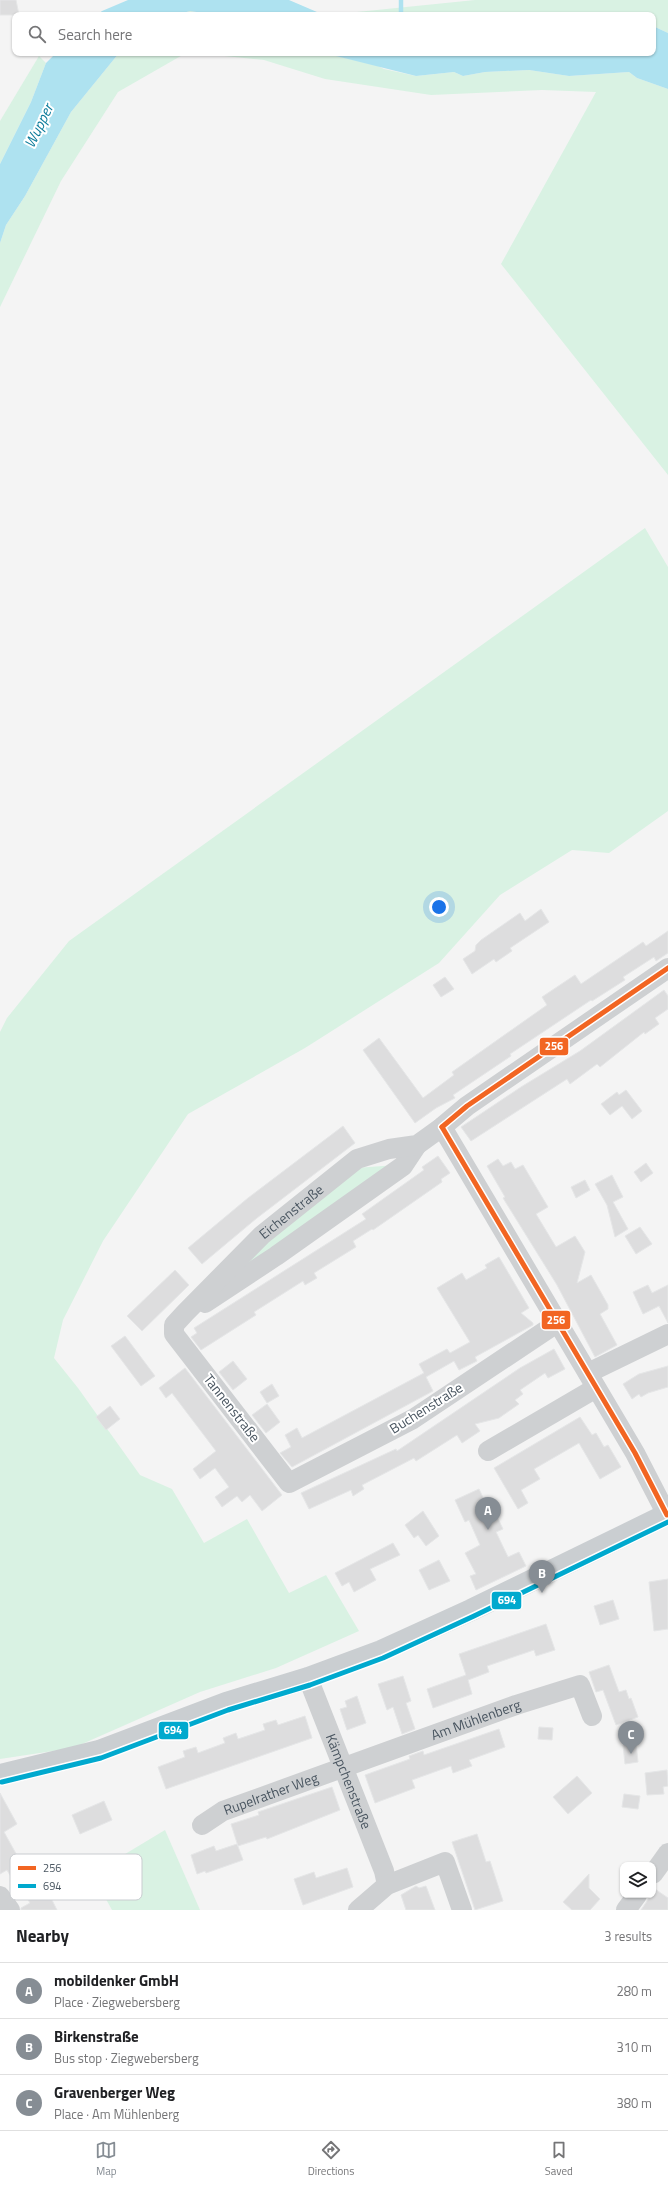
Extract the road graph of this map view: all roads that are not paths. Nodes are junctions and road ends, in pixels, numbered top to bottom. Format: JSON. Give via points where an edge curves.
{"nodes":[{"id":1,"x":668,"y":968,"type":"edge"},
{"id":2,"x":442,"y":1127,"type":"junction"},
{"id":3,"x":417,"y":1145,"type":"junction"},
{"id":4,"x":185,"y":1313,"type":"junction"},
{"id":5,"x":557,"y":1323,"type":"junction"},
{"id":6,"x":174,"y":1334,"type":"joint"},
{"id":7,"x":668,"y":1334,"type":"edge"},
{"id":8,"x":592,"y":1381,"type":"junction"},
{"id":9,"x":488,"y":1451,"type":"dead end"},
{"id":10,"x":289,"y":1483,"type":"joint"},
{"id":11,"x":668,"y":1514,"type":"edge"},
{"id":12,"x":308,"y":1678,"type":"junction"},
{"id":13,"x":592,"y":1716,"type":"dead end"},
{"id":14,"x":342,"y":1768,"type":"junction"},
{"id":15,"x":0,"y":1774,"type":"edge"},
{"id":16,"x":202,"y":1825,"type":"dead end"},
{"id":17,"x":668,"y":1854,"type":"edge"},
{"id":18,"x":656,"y":1870,"type":"edge"},
{"id":19,"x":387,"y":1885,"type":"junction"},
{"id":20,"x":0,"y":1896,"type":"edge"},
{"id":21,"x":636,"y":1898,"type":"edge"},
{"id":22,"x":10,"y":1910,"type":"edge"},
{"id":23,"x":358,"y":1910,"type":"edge"},
{"id":24,"x":462,"y":1910,"type":"edge"},
{"id":25,"x":626,"y":1910,"type":"edge"}],
"edges":[{"from":1,"to":2,"type":"street","name":"Eichenstraße","via":[[467,1106]]},
{"from":2,"to":3,"type":"street","name":"Eichenstraße"},
{"from":2,"to":5,"type":"street"},
{"from":3,"to":4,"type":"street","name":"Eichenstraße","via":[[403,1166],[215,1298]]},
{"from":3,"to":4,"type":"street","name":"Eichenstraße","via":[[389,1149],[357,1159],[262,1235]]},
{"from":4,"to":6,"type":"street","name":"Eichenstraße","via":[[174,1325]]},
{"from":5,"to":8,"type":"street"},
{"from":5,"to":10,"type":"street","name":"Buchenstraße","via":[[413,1419]]},
{"from":6,"to":10,"type":"street","name":"Tannenstraße"},
{"from":7,"to":8,"type":"street"},
{"from":8,"to":9,"type":"street"},
{"from":8,"to":11,"type":"street"},
{"from":11,"to":12,"type":"main road","via":[[471,1610],[380,1651]]},
{"from":12,"to":14,"type":"street","name":"Kämpchenstraße"},
{"from":12,"to":15,"type":"main road","via":[[226,1703],[99,1751]]},
{"from":13,"to":14,"type":"street","name":"Am Mühlenberg","via":[[580,1685],[516,1705]]},
{"from":14,"to":16,"type":"street","name":"Rupelrather Weg","via":[[223,1811]]},
{"from":14,"to":19,"type":"street","name":"Kämpchenstraße"},
{"from":17,"to":18,"type":"street"},
{"from":19,"to":23,"type":"street"},
{"from":19,"to":24,"type":"street","via":[[445,1862]]},
{"from":20,"to":22,"type":"street"},
{"from":21,"to":25,"type":"street"}]}
